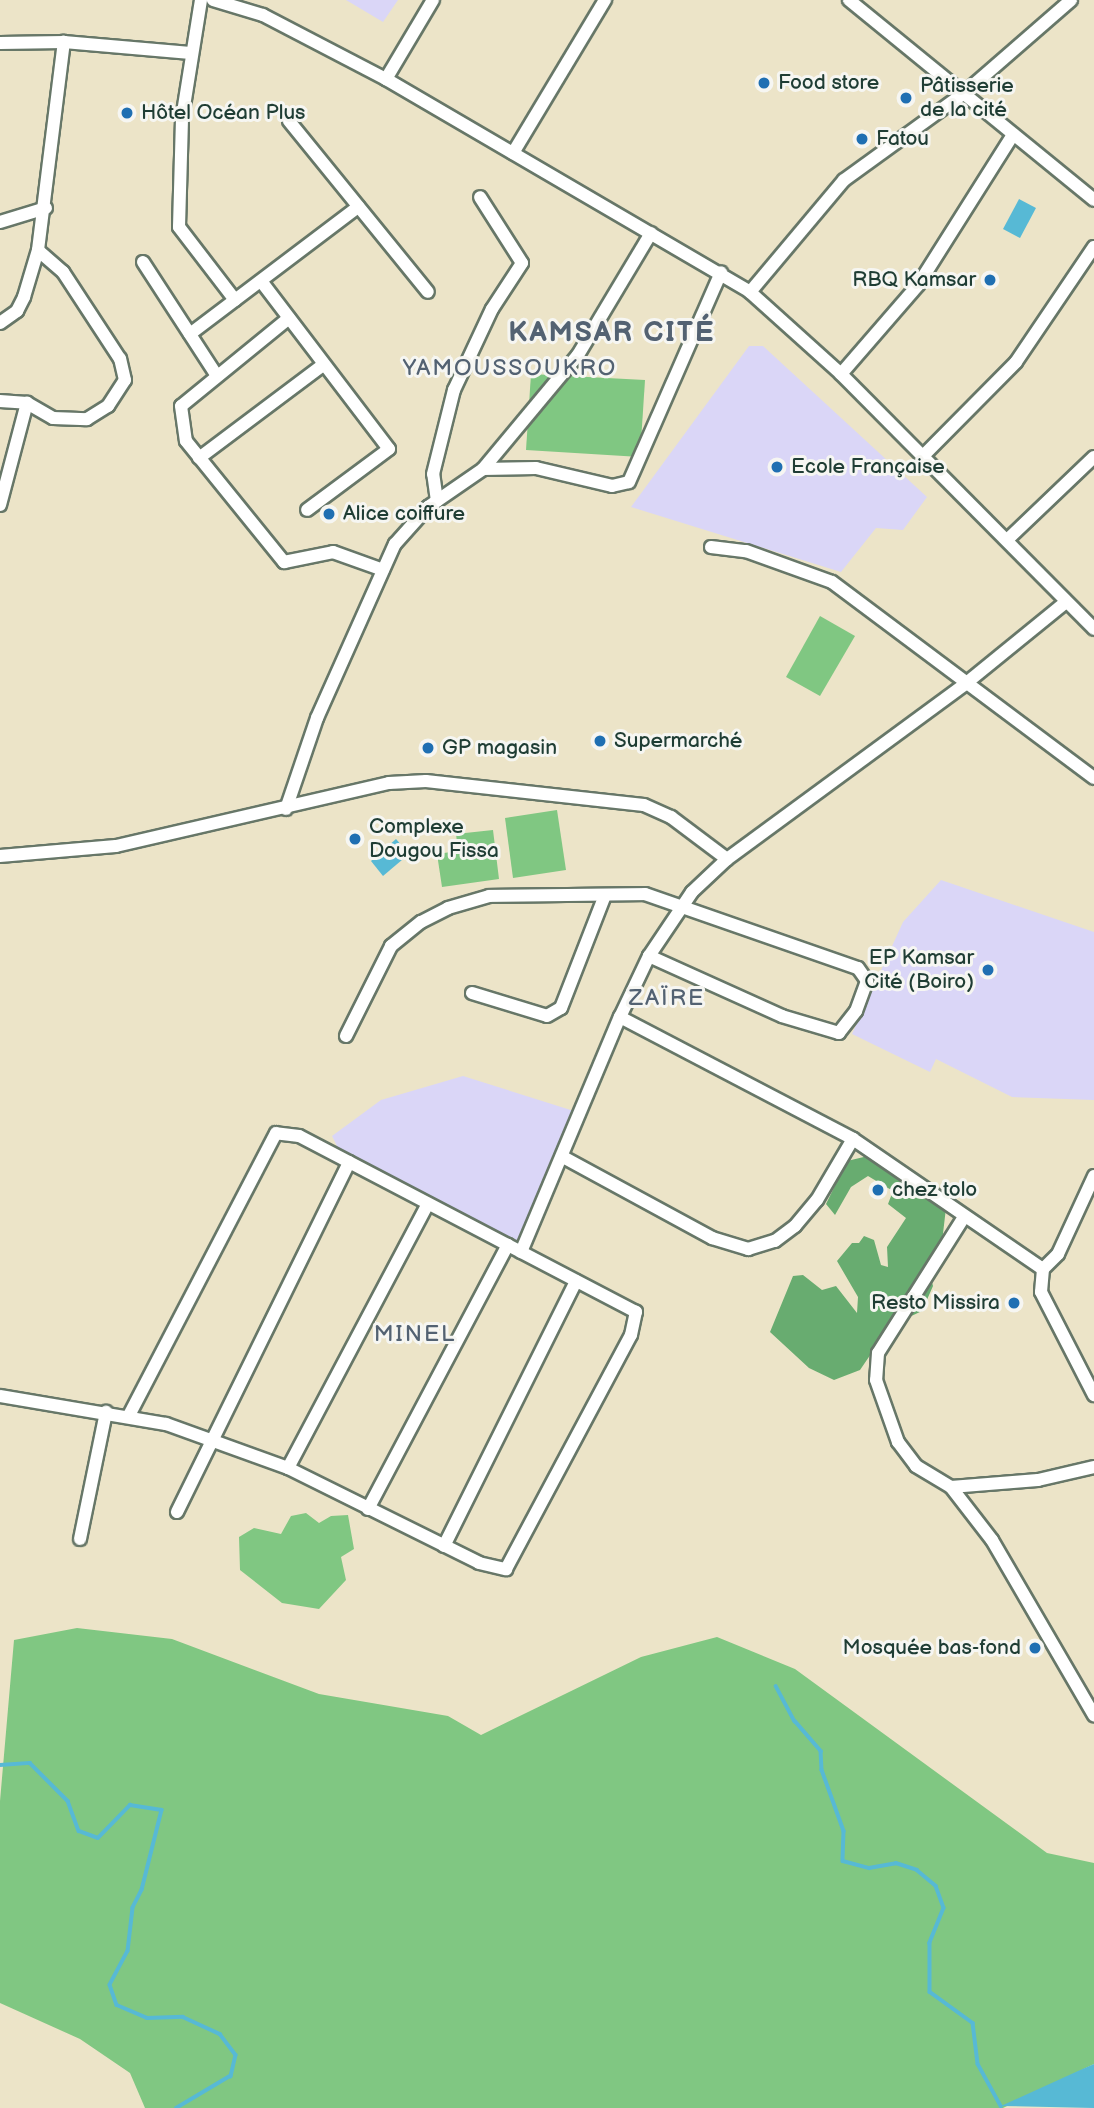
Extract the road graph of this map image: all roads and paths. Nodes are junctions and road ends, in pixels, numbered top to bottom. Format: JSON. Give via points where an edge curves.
{"nodes":[{"id":1,"x":201,"y":0,"type":"edge"},
{"id":2,"x":213,"y":0,"type":"edge"},
{"id":3,"x":433,"y":0,"type":"edge"},
{"id":4,"x":605,"y":0,"type":"edge"},
{"id":5,"x":849,"y":0,"type":"edge"},
{"id":6,"x":1072,"y":0,"type":"edge"},
{"id":7,"x":64,"y":42,"type":"junction"},
{"id":8,"x":0,"y":43,"type":"edge"},
{"id":9,"x":191,"y":53,"type":"junction"},
{"id":10,"x":386,"y":79,"type":"junction"},
{"id":11,"x":962,"y":94,"type":"junction"},
{"id":12,"x":289,"y":121,"type":"dead end"},
{"id":13,"x":1013,"y":135,"type":"junction"},
{"id":14,"x":513,"y":153,"type":"junction"},
{"id":15,"x":480,"y":197,"type":"dead end"},
{"id":16,"x":1094,"y":200,"type":"edge"},
{"id":17,"x":358,"y":207,"type":"junction"},
{"id":18,"x":46,"y":208,"type":"junction"},
{"id":19,"x":0,"y":222,"type":"edge"},
{"id":20,"x":651,"y":233,"type":"junction"},
{"id":21,"x":1094,"y":247,"type":"edge"},
{"id":22,"x":38,"y":250,"type":"junction"},
{"id":23,"x":143,"y":262,"type":"dead end"},
{"id":24,"x":721,"y":272,"type":"junction"},
{"id":25,"x":261,"y":281,"type":"junction"},
{"id":26,"x":428,"y":292,"type":"dead end"},
{"id":27,"x":750,"y":292,"type":"junction"},
{"id":28,"x":235,"y":300,"type":"junction"},
{"id":29,"x":289,"y":318,"type":"junction"},
{"id":30,"x":0,"y":323,"type":"edge"},
{"id":31,"x":190,"y":334,"type":"junction"},
{"id":32,"x":324,"y":364,"type":"junction"},
{"id":33,"x":841,"y":374,"type":"junction"},
{"id":34,"x":217,"y":376,"type":"junction"},
{"id":35,"x":0,"y":401,"type":"edge"},
{"id":36,"x":27,"y":403,"type":"junction"},
{"id":37,"x":923,"y":456,"type":"junction"},
{"id":38,"x":1094,"y":457,"type":"edge"},
{"id":39,"x":200,"y":458,"type":"junction"},
{"id":40,"x":483,"y":469,"type":"junction"},
{"id":41,"x":437,"y":501,"type":"junction"},
{"id":42,"x":0,"y":505,"type":"edge"},
{"id":43,"x":307,"y":510,"type":"dead end"},
{"id":44,"x":1007,"y":540,"type":"junction"},
{"id":45,"x":711,"y":547,"type":"dead end"},
{"id":46,"x":383,"y":570,"type":"junction"},
{"id":47,"x":1066,"y":602,"type":"junction"},
{"id":48,"x":1094,"y":629,"type":"edge"},
{"id":49,"x":965,"y":684,"type":"junction"},
{"id":50,"x":1094,"y":778,"type":"edge"},
{"id":51,"x":286,"y":809,"type":"junction"},
{"id":52,"x":0,"y":856,"type":"edge"},
{"id":53,"x":727,"y":859,"type":"junction"},
{"id":54,"x":605,"y":895,"type":"junction"},
{"id":55,"x":682,"y":906,"type":"junction"},
{"id":56,"x":649,"y":956,"type":"junction"},
{"id":57,"x":472,"y":993,"type":"dead end"},
{"id":58,"x":620,"y":1017,"type":"junction"},
{"id":59,"x":346,"y":1036,"type":"dead end"},
{"id":60,"x":853,"y":1139,"type":"junction"},
{"id":61,"x":563,"y":1157,"type":"junction"},
{"id":62,"x":349,"y":1162,"type":"junction"},
{"id":63,"x":1094,"y":1176,"type":"edge"},
{"id":64,"x":428,"y":1204,"type":"junction"},
{"id":65,"x":964,"y":1217,"type":"junction"},
{"id":66,"x":508,"y":1245,"type":"junction"},
{"id":67,"x":521,"y":1252,"type":"junction"},
{"id":68,"x":1043,"y":1269,"type":"junction"},
{"id":69,"x":576,"y":1281,"type":"junction"},
{"id":70,"x":1094,"y":1395,"type":"edge"},
{"id":71,"x":0,"y":1396,"type":"edge"},
{"id":72,"x":106,"y":1412,"type":"junction"},
{"id":73,"x":130,"y":1415,"type":"junction"},
{"id":74,"x":211,"y":1441,"type":"junction"},
{"id":75,"x":1094,"y":1467,"type":"edge"},
{"id":76,"x":288,"y":1468,"type":"junction"},
{"id":77,"x":951,"y":1487,"type":"junction"},
{"id":78,"x":368,"y":1509,"type":"junction"},
{"id":79,"x":177,"y":1512,"type":"dead end"},
{"id":80,"x":80,"y":1539,"type":"dead end"},
{"id":81,"x":444,"y":1546,"type":"junction"},
{"id":82,"x":1094,"y":1715,"type":"edge"}],
"edges":[{"from":1,"to":9,"type":"street"},
{"from":2,"to":10,"type":"street","via":[[263,15]]},
{"from":3,"to":10,"type":"street"},
{"from":4,"to":14,"type":"street"},
{"from":5,"to":11,"type":"street"},
{"from":6,"to":11,"type":"street"},
{"from":7,"to":8,"type":"street"},
{"from":7,"to":9,"type":"street"},
{"from":7,"to":18,"type":"street"},
{"from":9,"to":28,"type":"street","via":[[178,163],[179,227]]},
{"from":10,"to":14,"type":"street"},
{"from":11,"to":13,"type":"street"},
{"from":11,"to":27,"type":"street","via":[[844,180]]},
{"from":12,"to":17,"type":"street"},
{"from":13,"to":16,"type":"street"},
{"from":13,"to":33,"type":"street","via":[[918,285]]},
{"from":14,"to":20,"type":"street"},
{"from":15,"to":41,"type":"street","via":[[522,263],[492,309],[454,390],[433,474]]},
{"from":17,"to":25,"type":"street"},
{"from":17,"to":26,"type":"street"},
{"from":18,"to":19,"type":"street"},
{"from":18,"to":22,"type":"street"},
{"from":20,"to":24,"type":"street"},
{"from":20,"to":40,"type":"street","via":[[578,355]]},
{"from":21,"to":37,"type":"street","via":[[1016,362]]},
{"from":22,"to":30,"type":"street","via":[[17,311]]},
{"from":22,"to":36,"type":"street","via":[[63,272],[120,359],[125,380],[108,406],[87,419],[53,418]]},
{"from":23,"to":31,"type":"street"},
{"from":24,"to":27,"type":"street"},
{"from":24,"to":40,"type":"street","via":[[629,482],[612,486],[536,468]]},
{"from":25,"to":28,"type":"street"},
{"from":25,"to":29,"type":"street"},
{"from":27,"to":33,"type":"street"},
{"from":28,"to":31,"type":"street"},
{"from":29,"to":32,"type":"street"},
{"from":29,"to":34,"type":"street"},
{"from":31,"to":34,"type":"street"},
{"from":32,"to":39,"type":"street"},
{"from":32,"to":43,"type":"street","via":[[388,449]]},
{"from":33,"to":37,"type":"street"},
{"from":34,"to":39,"type":"street","via":[[181,406],[186,441]]},
{"from":35,"to":36,"type":"street"},
{"from":36,"to":42,"type":"street"},
{"from":37,"to":44,"type":"street"},
{"from":38,"to":44,"type":"street"},
{"from":39,"to":46,"type":"street","via":[[284,562],[333,552]]},
{"from":40,"to":41,"type":"street"},
{"from":41,"to":46,"type":"street","via":[[396,544]]},
{"from":44,"to":47,"type":"street"},
{"from":45,"to":49,"type":"street","via":[[746,551],[832,582]]},
{"from":46,"to":51,"type":"street","via":[[313,730]]},
{"from":47,"to":48,"type":"street"},
{"from":47,"to":49,"type":"street"},
{"from":49,"to":50,"type":"street"},
{"from":49,"to":53,"type":"street"},
{"from":51,"to":52,"type":"street","via":[[116,846]]},
{"from":51,"to":53,"type":"street","via":[[389,783],[426,781],[617,798],[671,817]]},
{"from":53,"to":55,"type":"street"},
{"from":54,"to":55,"type":"street","via":[[645,894]]},
{"from":54,"to":57,"type":"street","via":[[561,1008],[547,1016]]},
{"from":54,"to":59,"type":"street","via":[[489,896],[421,922],[391,946]]},
{"from":55,"to":56,"type":"street"},
{"from":55,"to":56,"type":"street","via":[[858,968],[867,981],[856,1011],[839,1033],[782,1016]]},
{"from":56,"to":58,"type":"street"},
{"from":58,"to":60,"type":"street"},
{"from":58,"to":61,"type":"street"},
{"from":60,"to":61,"type":"street","via":[[817,1200],[795,1226],[775,1241],[748,1249],[712,1238]]},
{"from":60,"to":65,"type":"street"},
{"from":61,"to":67,"type":"street"},
{"from":62,"to":64,"type":"street"},
{"from":62,"to":73,"type":"street","via":[[299,1136],[276,1133]]},
{"from":62,"to":74,"type":"street"},
{"from":63,"to":68,"type":"street","via":[[1058,1254]]},
{"from":64,"to":66,"type":"street"},
{"from":64,"to":76,"type":"street"},
{"from":65,"to":68,"type":"street"},
{"from":65,"to":77,"type":"street","via":[[878,1353],[876,1380],[902,1448],[916,1466]]},
{"from":66,"to":67,"type":"street"},
{"from":66,"to":78,"type":"street"},
{"from":67,"to":69,"type":"street"},
{"from":68,"to":70,"type":"street","via":[[1041,1292]]},
{"from":69,"to":81,"type":"street"},
{"from":69,"to":81,"type":"street","via":[[636,1312],[631,1335],[506,1569],[479,1563]]},
{"from":71,"to":72,"type":"street"},
{"from":72,"to":73,"type":"street"},
{"from":72,"to":80,"type":"street"},
{"from":73,"to":74,"type":"street"},
{"from":74,"to":76,"type":"street"},
{"from":74,"to":79,"type":"street"},
{"from":75,"to":77,"type":"street","via":[[1038,1480]]},
{"from":76,"to":78,"type":"street"},
{"from":77,"to":82,"type":"street","via":[[992,1540]]},
{"from":78,"to":81,"type":"street"}]}
